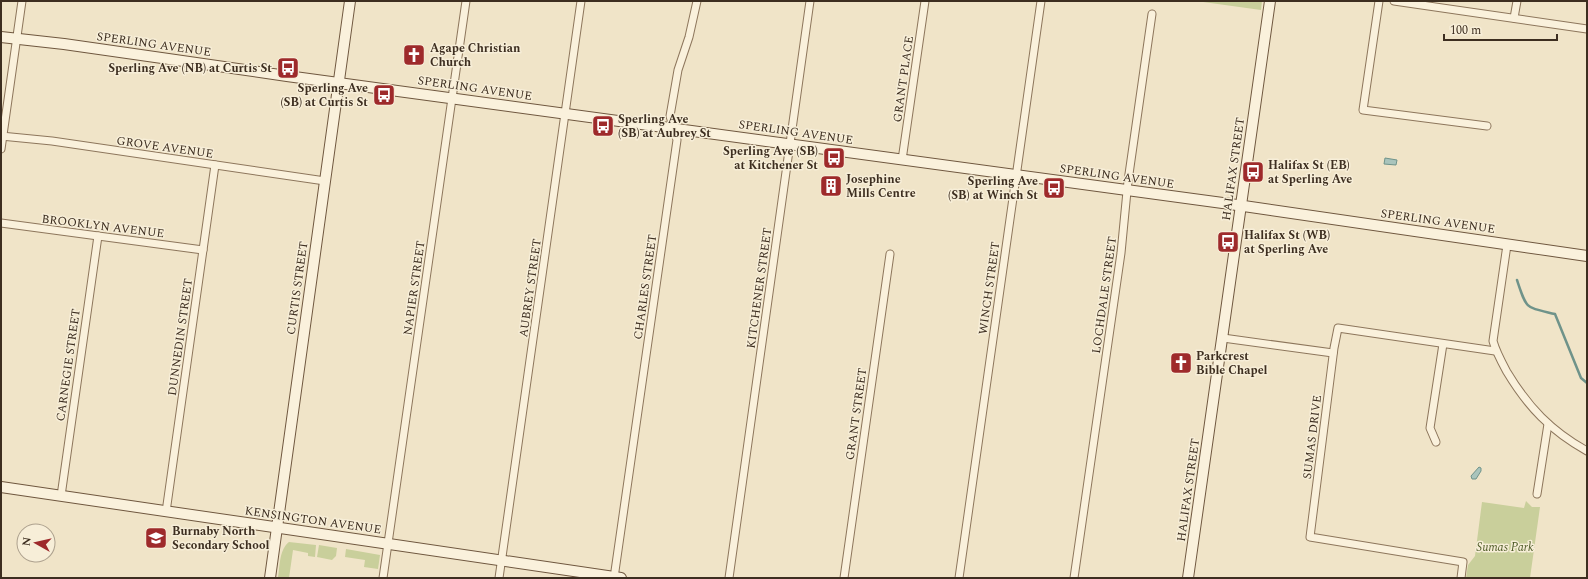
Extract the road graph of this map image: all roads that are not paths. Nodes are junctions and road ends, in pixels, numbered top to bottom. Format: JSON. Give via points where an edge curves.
{"nodes":[{"id":1,"x":22,"y":1,"type":"edge"},
{"id":2,"x":350,"y":1,"type":"edge"},
{"id":3,"x":466,"y":1,"type":"edge"},
{"id":4,"x":581,"y":1,"type":"edge"},
{"id":5,"x":697,"y":1,"type":"edge"},
{"id":6,"x":810,"y":1,"type":"edge"},
{"id":7,"x":925,"y":1,"type":"edge"},
{"id":8,"x":1041,"y":1,"type":"edge"},
{"id":9,"x":1270,"y":1,"type":"edge"},
{"id":10,"x":1379,"y":1,"type":"edge"},
{"id":11,"x":1394,"y":1,"type":"edge"},
{"id":12,"x":1517,"y":1,"type":"edge"},
{"id":13,"x":1152,"y":14,"type":"dead end"},
{"id":14,"x":1514,"y":18,"type":"junction"},
{"id":15,"x":1587,"y":29,"type":"edge"},
{"id":16,"x":1,"y":37,"type":"edge"},
{"id":17,"x":16,"y":39,"type":"junction"},
{"id":18,"x":339,"y":82,"type":"junction"},
{"id":19,"x":452,"y":98,"type":"junction"},
{"id":20,"x":566,"y":113,"type":"junction"},
{"id":21,"x":1487,"y":126,"type":"dead end"},
{"id":22,"x":673,"y":128,"type":"junction"},
{"id":23,"x":2,"y":136,"type":"edge"},
{"id":24,"x":790,"y":145,"type":"junction"},
{"id":25,"x":1,"y":149,"type":"edge"},
{"id":26,"x":902,"y":160,"type":"junction"},
{"id":27,"x":215,"y":165,"type":"junction"},
{"id":28,"x":1016,"y":176,"type":"junction"},
{"id":29,"x":325,"y":181,"type":"junction"},
{"id":30,"x":1127,"y":190,"type":"junction"},
{"id":31,"x":1241,"y":206,"type":"junction"},
{"id":32,"x":1,"y":223,"type":"edge"},
{"id":33,"x":98,"y":236,"type":"junction"},
{"id":34,"x":1507,"y":244,"type":"junction"},
{"id":35,"x":203,"y":250,"type":"junction"},
{"id":36,"x":890,"y":254,"type":"dead end"},
{"id":37,"x":1587,"y":256,"type":"edge"},
{"id":38,"x":1222,"y":338,"type":"junction"},
{"id":39,"x":1443,"y":344,"type":"junction"},
{"id":40,"x":1495,"y":351,"type":"junction"},
{"id":41,"x":1334,"y":353,"type":"junction"},
{"id":42,"x":1548,"y":424,"type":"junction"},
{"id":43,"x":1436,"y":442,"type":"dead end"},
{"id":44,"x":1587,"y":451,"type":"edge"},
{"id":45,"x":1,"y":487,"type":"edge"},
{"id":46,"x":1537,"y":494,"type":"dead end"},
{"id":47,"x":61,"y":496,"type":"junction"},
{"id":48,"x":166,"y":512,"type":"junction"},
{"id":49,"x":276,"y":528,"type":"junction"},
{"id":50,"x":388,"y":544,"type":"junction"},
{"id":51,"x":501,"y":560,"type":"junction"},
{"id":52,"x":270,"y":578,"type":"edge"},
{"id":53,"x":383,"y":578,"type":"edge"},
{"id":54,"x":499,"y":578,"type":"edge"},
{"id":55,"x":617,"y":578,"type":"edge"},
{"id":56,"x":729,"y":578,"type":"edge"},
{"id":57,"x":844,"y":578,"type":"edge"},
{"id":58,"x":959,"y":578,"type":"edge"},
{"id":59,"x":1074,"y":578,"type":"edge"},
{"id":60,"x":1188,"y":578,"type":"edge"},
{"id":61,"x":1461,"y":578,"type":"edge"}],
"edges":[{"from":1,"to":17,"type":"street"},
{"from":2,"to":18,"type":"street","name":"CURTIS STREET"},
{"from":3,"to":19,"type":"street","name":"NAPIER STREET"},
{"from":4,"to":20,"type":"street","name":"AUBREY STREET"},
{"from":5,"to":22,"type":"street","name":"CHARLES STREET","via":[[678,70],[670,116]]},
{"from":6,"to":24,"type":"street","name":"KITCHENER STREET"},
{"from":7,"to":26,"type":"street","name":"GRANT PLACE"},
{"from":8,"to":28,"type":"street","name":"WINCH STREET"},
{"from":9,"to":31,"type":"street","name":"HALIFAX STREET"},
{"from":10,"to":21,"type":"street","via":[[1363,110]]},
{"from":11,"to":14,"type":"street"},
{"from":12,"to":14,"type":"street"},
{"from":13,"to":30,"type":"street","name":"LOCHDALE STREET"},
{"from":14,"to":15,"type":"street"},
{"from":16,"to":17,"type":"street","name":"SPERLING AVENUE"},
{"from":17,"to":18,"type":"street","name":"SPERLING AVENUE"},
{"from":17,"to":23,"type":"street"},
{"from":18,"to":19,"type":"street","name":"SPERLING AVENUE"},
{"from":18,"to":29,"type":"street","name":"CURTIS STREET"},
{"from":19,"to":20,"type":"street","name":"SPERLING AVENUE"},
{"from":19,"to":50,"type":"street","name":"NAPIER STREET"},
{"from":20,"to":22,"type":"street","name":"SPERLING AVENUE"},
{"from":20,"to":51,"type":"street","name":"AUBREY STREET"},
{"from":22,"to":24,"type":"street","name":"SPERLING AVENUE"},
{"from":22,"to":55,"type":"street","name":"CHARLES STREET","via":[[677,140]]},
{"from":23,"to":25,"type":"street"},
{"from":23,"to":27,"type":"street","name":"GROVE AVENUE"},
{"from":24,"to":26,"type":"street","name":"SPERLING AVENUE"},
{"from":24,"to":56,"type":"street","name":"KITCHENER STREET"},
{"from":26,"to":28,"type":"street","name":"SPERLING AVENUE"},
{"from":27,"to":29,"type":"street","name":"GROVE AVENUE"},
{"from":27,"to":35,"type":"street","name":"DUNNEDIN STREET"},
{"from":28,"to":30,"type":"street","name":"SPERLING AVENUE"},
{"from":28,"to":58,"type":"street","name":"WINCH STREET"},
{"from":29,"to":49,"type":"street","name":"CURTIS STREET"},
{"from":30,"to":31,"type":"street","name":"SPERLING AVENUE"},
{"from":30,"to":59,"type":"street","name":"LOCHDALE STREET","via":[[1120,259]]},
{"from":31,"to":34,"type":"street","name":"SPERLING AVENUE"},
{"from":31,"to":38,"type":"street","name":"HALIFAX STREET"},
{"from":32,"to":33,"type":"street","name":"BROOKLYN AVENUE"},
{"from":33,"to":35,"type":"street","name":"BROOKLYN AVENUE"},
{"from":33,"to":47,"type":"street","name":"CARNEGIE STREET"},
{"from":34,"to":37,"type":"street","name":"SPERLING AVENUE"},
{"from":34,"to":40,"type":"street","via":[[1493,341]]},
{"from":35,"to":48,"type":"street","name":"DUNNEDIN STREET"},
{"from":36,"to":57,"type":"street","name":"GRANT STREET"},
{"from":38,"to":41,"type":"street"},
{"from":38,"to":60,"type":"street","name":"HALIFAX STREET"},
{"from":39,"to":40,"type":"street","name":"SUMAS DRIVE"},
{"from":39,"to":41,"type":"street","name":"SUMAS DRIVE","via":[[1338,328]]},
{"from":39,"to":43,"type":"street","via":[[1430,428]]},
{"from":40,"to":42,"type":"street","via":[[1520,394]]},
{"from":41,"to":61,"type":"street","name":"SUMAS DRIVE","via":[[1310,537],[1463,562]]},
{"from":42,"to":44,"type":"street"},
{"from":42,"to":46,"type":"street"},
{"from":45,"to":47,"type":"street","name":"KENSINGTON AVENUE"},
{"from":47,"to":48,"type":"street","name":"KENSINGTON AVENUE"},
{"from":48,"to":49,"type":"street","name":"KENSINGTON AVENUE"},
{"from":49,"to":50,"type":"street","name":"KENSINGTON AVENUE"},
{"from":49,"to":52,"type":"street","name":"CURTIS STREET"},
{"from":50,"to":51,"type":"street","name":"KENSINGTON AVENUE"},
{"from":50,"to":53,"type":"street","name":"NAPIER STREET"},
{"from":51,"to":54,"type":"street","name":"AUBREY STREET"},
{"from":51,"to":55,"type":"street","name":"KENSINGTON AVENUE"}]}
